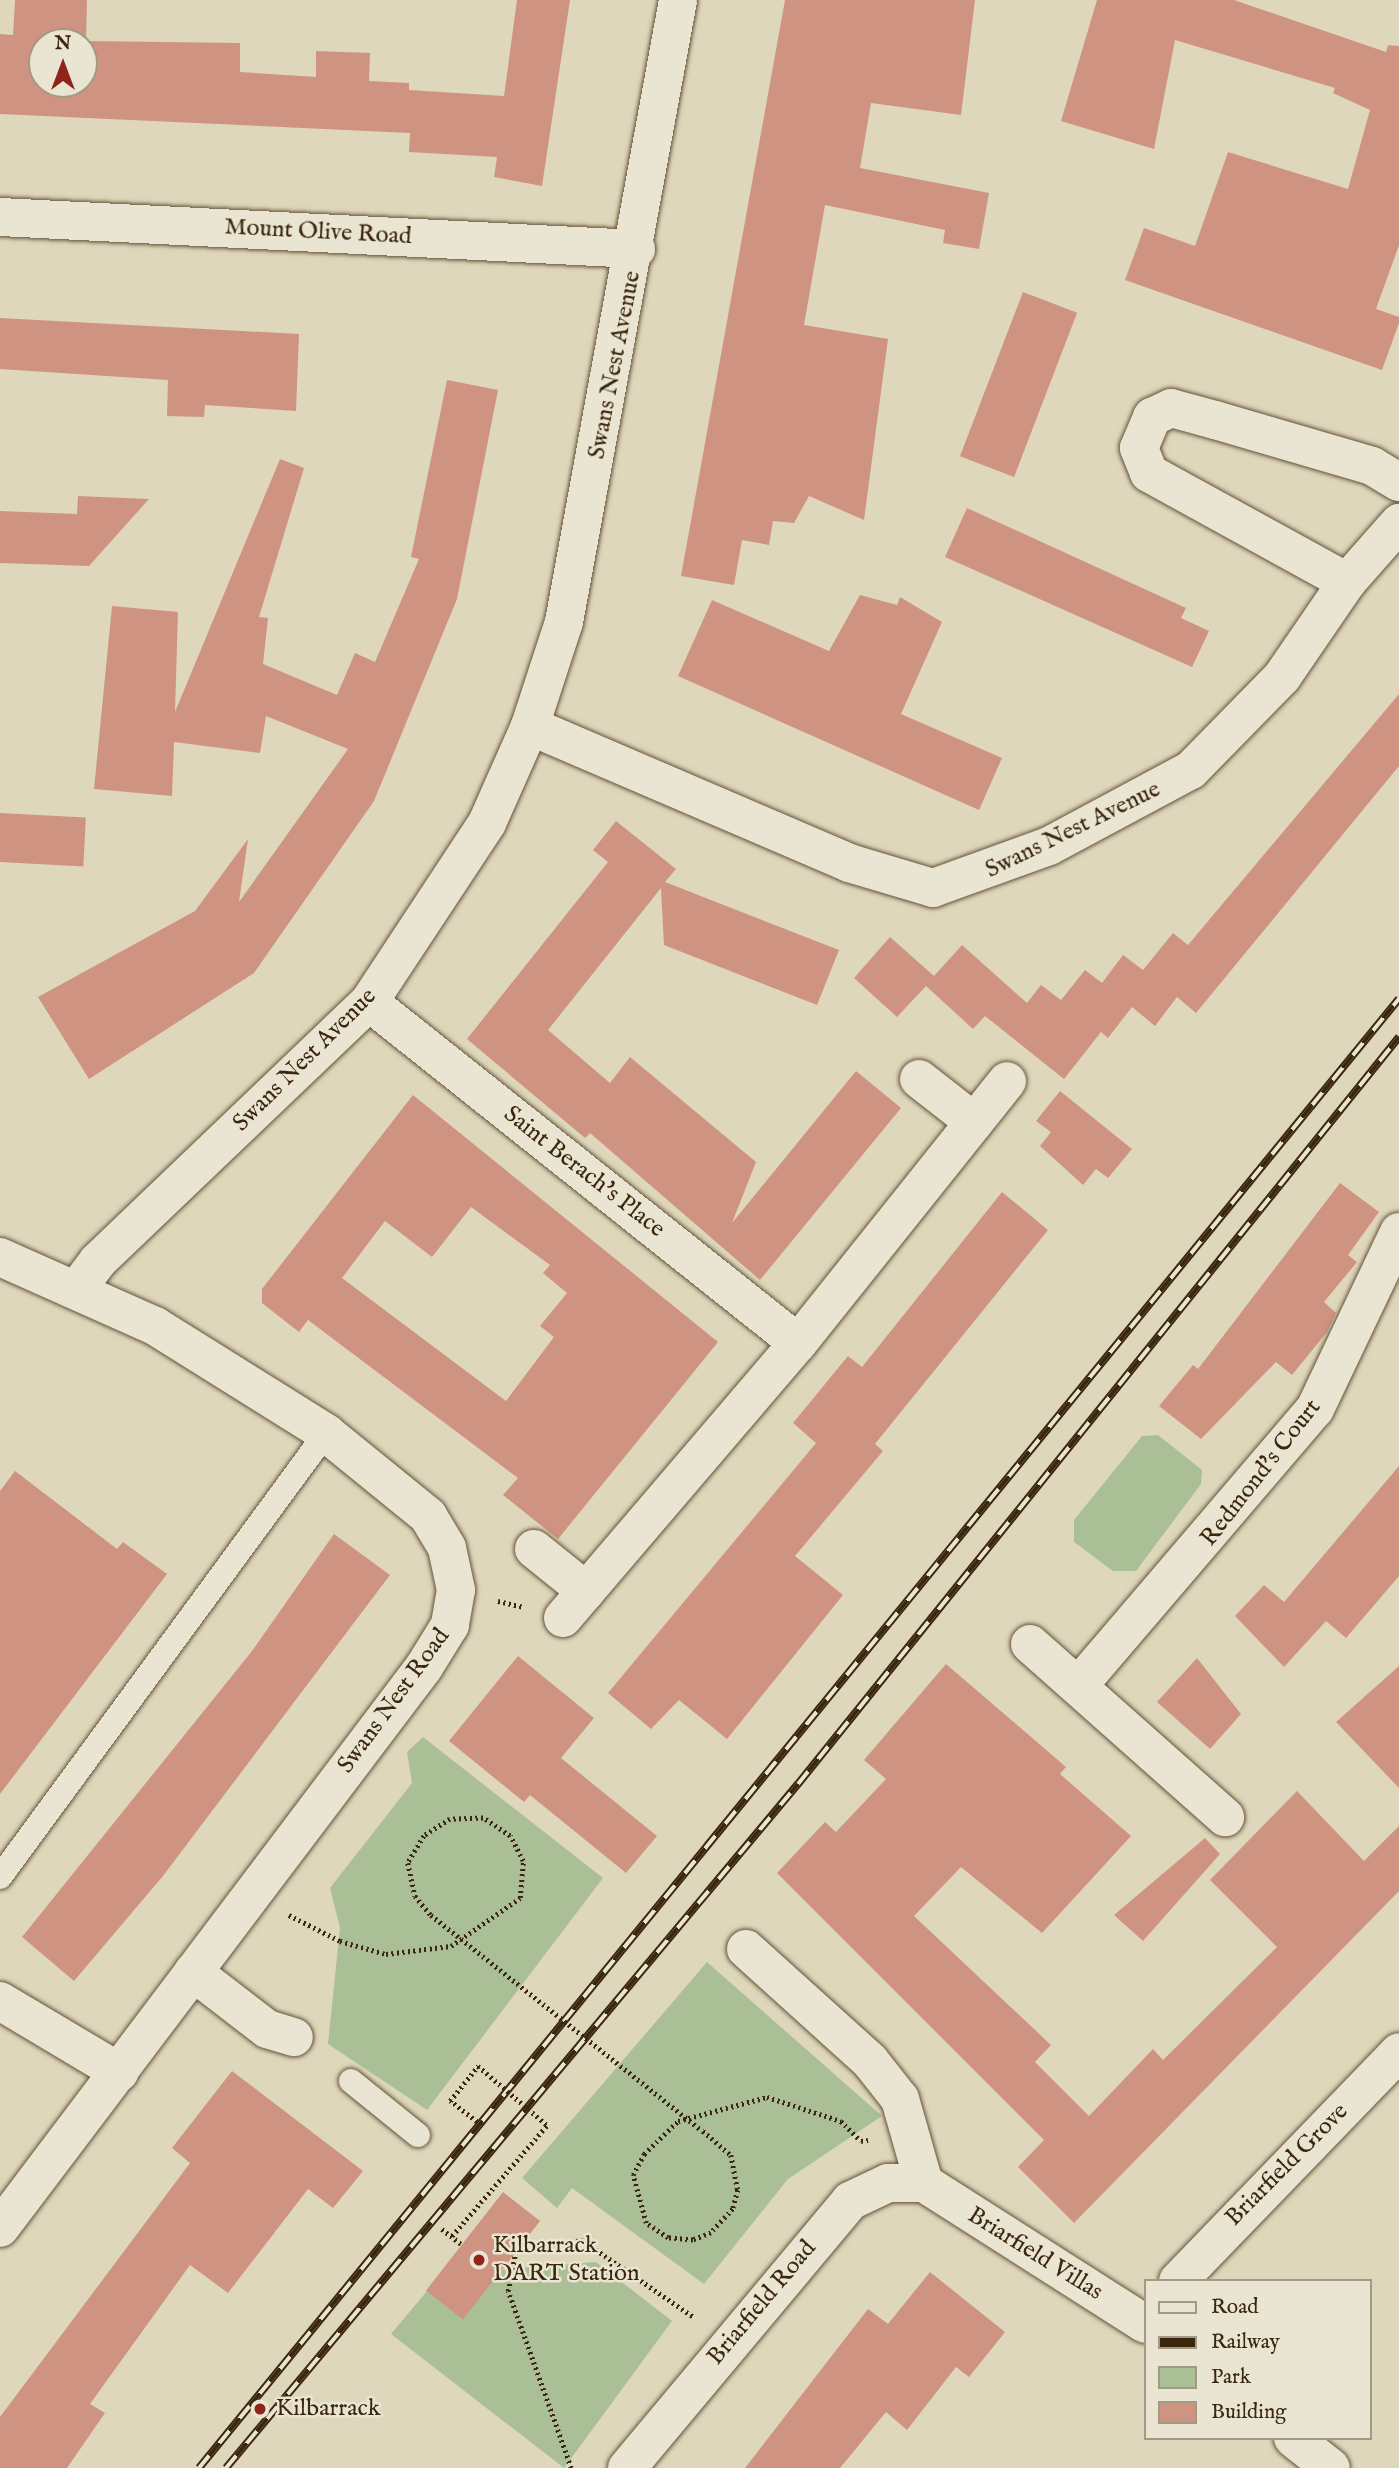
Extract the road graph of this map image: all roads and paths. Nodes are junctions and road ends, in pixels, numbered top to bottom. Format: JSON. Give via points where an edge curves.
{"nodes":[{"id":1,"x":678,"y":0,"type":"edge"},
{"id":2,"x":0,"y":217,"type":"edge"},
{"id":3,"x":636,"y":249,"type":"junction"},
{"id":4,"x":1399,"y":482,"type":"edge"},
{"id":5,"x":1399,"y":523,"type":"edge"},
{"id":6,"x":1347,"y":582,"type":"junction"},
{"id":7,"x":530,"y":726,"type":"junction"},
{"id":8,"x":369,"y":1002,"type":"junction"},
{"id":9,"x":919,"y":1079,"type":"dead end"},
{"id":10,"x":1007,"y":1081,"type":"dead end"},
{"id":11,"x":974,"y":1122,"type":"junction"},
{"id":12,"x":1399,"y":1232,"type":"edge"},
{"id":13,"x":0,"y":1257,"type":"edge"},
{"id":14,"x":77,"y":1289,"type":"junction"},
{"id":15,"x":798,"y":1343,"type":"junction"},
{"id":16,"x":326,"y":1433,"type":"junction"},
{"id":17,"x":534,"y":1549,"type":"dead end"},
{"id":18,"x":456,"y":1590,"type":"junction"},
{"id":19,"x":574,"y":1604,"type":"junction"},
{"id":20,"x":1030,"y":1644,"type":"dead end"},
{"id":21,"x":1079,"y":1685,"type":"junction"},
{"id":22,"x":1224,"y":1818,"type":"dead end"},
{"id":23,"x":0,"y":1877,"type":"edge"},
{"id":24,"x":250,"y":1895,"type":"junction"},
{"id":25,"x":746,"y":1949,"type":"dead end"},
{"id":26,"x":192,"y":1972,"type":"junction"},
{"id":27,"x":0,"y":2001,"type":"edge"},
{"id":28,"x":294,"y":2037,"type":"dead end"},
{"id":29,"x":1399,"y":2052,"type":"edge"},
{"id":30,"x":119,"y":2072,"type":"junction"},
{"id":31,"x":351,"y":2081,"type":"dead end"},
{"id":32,"x":477,"y":2122,"type":"dead end"},
{"id":33,"x":910,"y":2130,"type":"junction"},
{"id":34,"x":418,"y":2134,"type":"dead end"},
{"id":35,"x":924,"y":2183,"type":"junction"},
{"id":36,"x":0,"y":2228,"type":"edge"},
{"id":37,"x":442,"y":2229,"type":"dead end"},
{"id":38,"x":452,"y":2236,"type":"junction"},
{"id":39,"x":461,"y":2244,"type":"dead end"},
{"id":40,"x":1180,"y":2279,"type":"edge"},
{"id":41,"x":1144,"y":2322,"type":"edge"},
{"id":42,"x":727,"y":2343,"type":"junction"},
{"id":43,"x":1296,"y":2440,"type":"edge"},
{"id":44,"x":571,"y":2468,"type":"edge"},
{"id":45,"x":627,"y":2468,"type":"edge"},
{"id":46,"x":1331,"y":2468,"type":"edge"}],
"edges":[{"from":1,"to":3,"type":"street","name":"Swans Nest Avenue"},
{"from":2,"to":3,"type":"street","name":"Mount Olive Road"},
{"from":3,"to":7,"type":"street","name":"Swans Nest Avenue","via":[[564,622]]},
{"from":4,"to":6,"type":"street","via":[[1372,466],[1171,408],[1152,417],[1139,448],[1149,473]]},
{"from":5,"to":6,"type":"street","name":"Swans Nest Avenue"},
{"from":6,"to":7,"type":"street","name":"Swans Nest Avenue","via":[[1282,677],[1191,770],[1049,846],[933,888],[849,863]]},
{"from":7,"to":8,"type":"street","name":"Swans Nest Avenue","via":[[487,823]]},
{"from":8,"to":14,"type":"street","name":"Swans Nest Avenue","via":[[98,1261]]},
{"from":8,"to":15,"type":"street","name":"Saint Berach's Place"},
{"from":9,"to":11,"type":"street"},
{"from":10,"to":11,"type":"street"},
{"from":11,"to":15,"type":"street"},
{"from":12,"to":21,"type":"street","name":"Redmond's Court","via":[[1315,1409]]},
{"from":13,"to":14,"type":"street","name":"Swans Nest Road"},
{"from":14,"to":16,"type":"street","name":"Swans Nest Road","via":[[220,1363]]},
{"from":15,"to":19,"type":"street"},
{"from":16,"to":18,"type":"street","name":"Swans Nest Road","via":[[428,1516],[447,1548]]},
{"from":16,"to":23,"type":"lane"},
{"from":17,"to":19,"type":"street"},
{"from":18,"to":19,"type":"path"},
{"from":18,"to":24,"type":"street","name":"Swans Nest Road","via":[[450,1625],[425,1667]]},
{"from":20,"to":21,"type":"street"},
{"from":21,"to":22,"type":"street"},
{"from":24,"to":26,"type":"street","name":"Swans Nest Road"},
{"from":24,"to":33,"type":"path","bridge":true,"via":[[340,1941],[386,1954],[451,1946],[463,1940],[486,1927],[520,1898],[523,1861],[510,1836],[483,1818],[450,1819],[424,1836],[408,1863],[415,1896],[431,1915],[453,1932],[464,1941],[474,1950],[681,2113],[692,2122],[731,2155],[738,2190],[726,2223],[693,2241],[668,2238],[646,2223],[633,2175],[664,2130],[678,2121],[688,2117],[697,2114],[738,2102],[767,2097],[841,2121],[861,2141]]},
{"from":25,"to":33,"type":"street","via":[[870,2061],[900,2099]]},
{"from":26,"to":28,"type":"street","via":[[267,2029]]},
{"from":26,"to":30,"type":"street","name":"Swans Nest Road"},
{"from":27,"to":30,"type":"street"},
{"from":29,"to":40,"type":"street","name":"Briarfield Grove"},
{"from":30,"to":36,"type":"street","name":"Swans Nest Road"},
{"from":31,"to":34,"type":"lane"},
{"from":32,"to":38,"type":"path","bridge":true,"via":[[450,2101],[478,2066],[548,2125]]},
{"from":33,"to":35,"type":"street"},
{"from":35,"to":41,"type":"street","name":"Briarfield Villas"},
{"from":35,"to":42,"type":"street","name":"Briarfield Road","via":[[888,2183],[850,2201]]},
{"from":37,"to":38,"type":"path"},
{"from":38,"to":39,"type":"path"},
{"from":42,"to":44,"type":"path","via":[[582,2241],[516,2250],[508,2291]]},
{"from":42,"to":45,"type":"street","name":"Briarfield Road"},
{"from":43,"to":46,"type":"street"}]}
